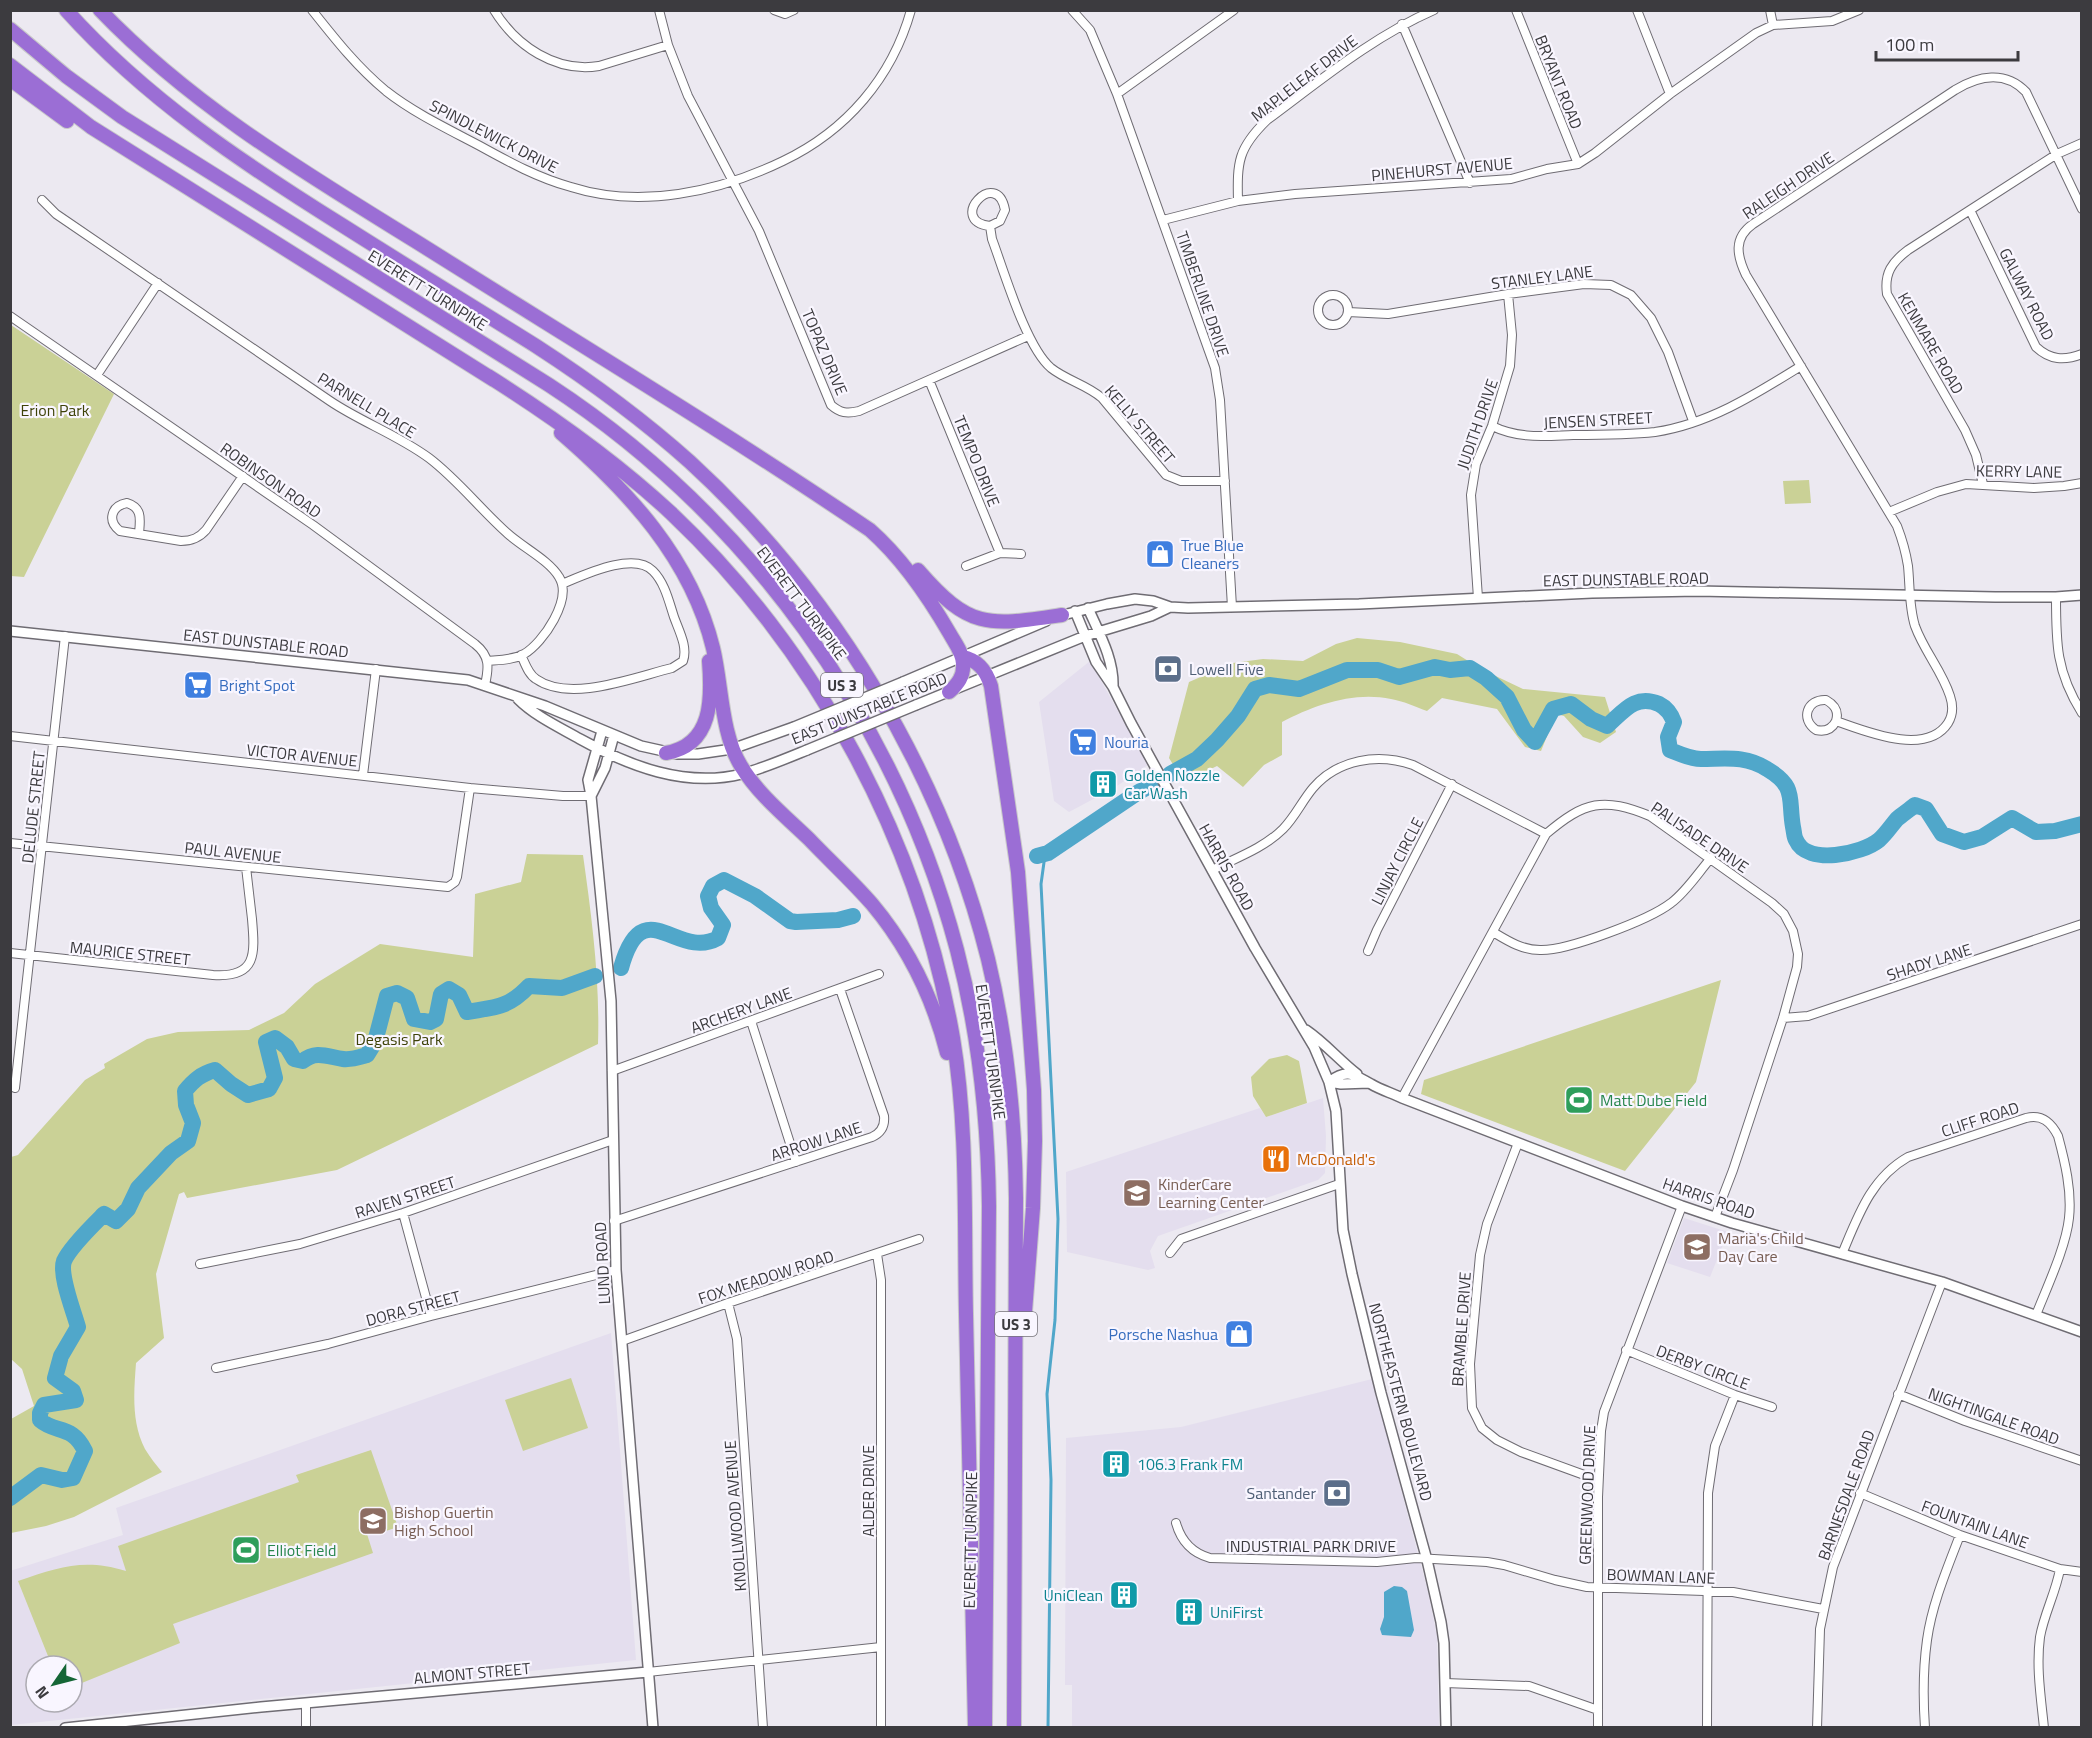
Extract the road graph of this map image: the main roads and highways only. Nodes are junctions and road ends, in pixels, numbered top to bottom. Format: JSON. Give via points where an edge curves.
{"nodes":[{"id":1,"x":65,"y":10,"type":"edge"},
{"id":2,"x":100,"y":10,"type":"edge"},
{"id":3,"x":10,"y":29,"type":"edge"},
{"id":4,"x":10,"y":65,"type":"edge"},
{"id":5,"x":10,"y":79,"type":"edge"},
{"id":6,"x":223,"y":210,"type":"junction"},
{"id":7,"x":488,"y":376,"type":"junction"},
{"id":8,"x":885,"y":544,"type":"junction"},
{"id":9,"x":695,"y":594,"type":"junction"},
{"id":10,"x":1069,"y":613,"type":"road end"},
{"id":11,"x":962,"y":657,"type":"junction"},
{"id":12,"x":950,"y":692,"type":"road end"},
{"id":13,"x":666,"y":753,"type":"road end"},
{"id":14,"x":962,"y":1156,"type":"junction"},
{"id":15,"x":1016,"y":1423,"type":"junction"},
{"id":16,"x":975,"y":1728,"type":"edge"},
{"id":17,"x":985,"y":1728,"type":"edge"},
{"id":18,"x":1014,"y":1728,"type":"edge"}],
"edges":[{"from":1,"to":15,"type":"highway","name":"EVERETT TURNPIKE","number":"US 3","via":[[140,83],[215,142],[573,370],[649,427],[750,521],[846,644],[898,732],[936,809],[969,893],[992,975],[1007,1061],[1015,1147]]},
{"from":2,"to":8,"type":"highway","via":[[174,80],[268,148],[719,432],[870,530]]},
{"from":3,"to":17,"type":"highway","name":"EVERETT TURNPIKE","number":"US 3","via":[[122,117],[549,385],[619,435],[698,504],[751,561],[811,637],[861,717],[898,788],[937,884],[966,992],[982,1086],[988,1198]]},
{"from":4,"to":6,"type":"highway","via":[[91,127]]},
{"from":5,"to":6,"type":"highway","via":[[86,133]]},
{"from":6,"to":7,"type":"highway"},
{"from":7,"to":9,"type":"highway","via":[[556,429],[630,499],[664,542]]},
{"from":7,"to":14,"type":"highway","via":[[589,444],[679,520],[759,610],[824,703],[884,814],[924,921],[953,1043]]},
{"from":8,"to":10,"type":"highway","via":[[910,561],[948,602],[970,616],[1006,622]]},
{"from":8,"to":11,"type":"highway","via":[[927,597]]},
{"from":9,"to":13,"type":"highway","via":[[709,663],[707,717],[693,740]]},
{"from":9,"to":14,"type":"highway","via":[[714,650],[732,748],[745,773],[873,905],[911,960],[946,1049]]},
{"from":11,"to":12,"type":"highway","via":[[962,676]]},
{"from":11,"to":15,"type":"highway","via":[[977,663],[993,690],[1017,859],[1035,1148]]},
{"from":14,"to":16,"type":"highway"},
{"from":15,"to":18,"type":"highway","name":"EVERETT TURNPIKE","number":"US 3"}]}
